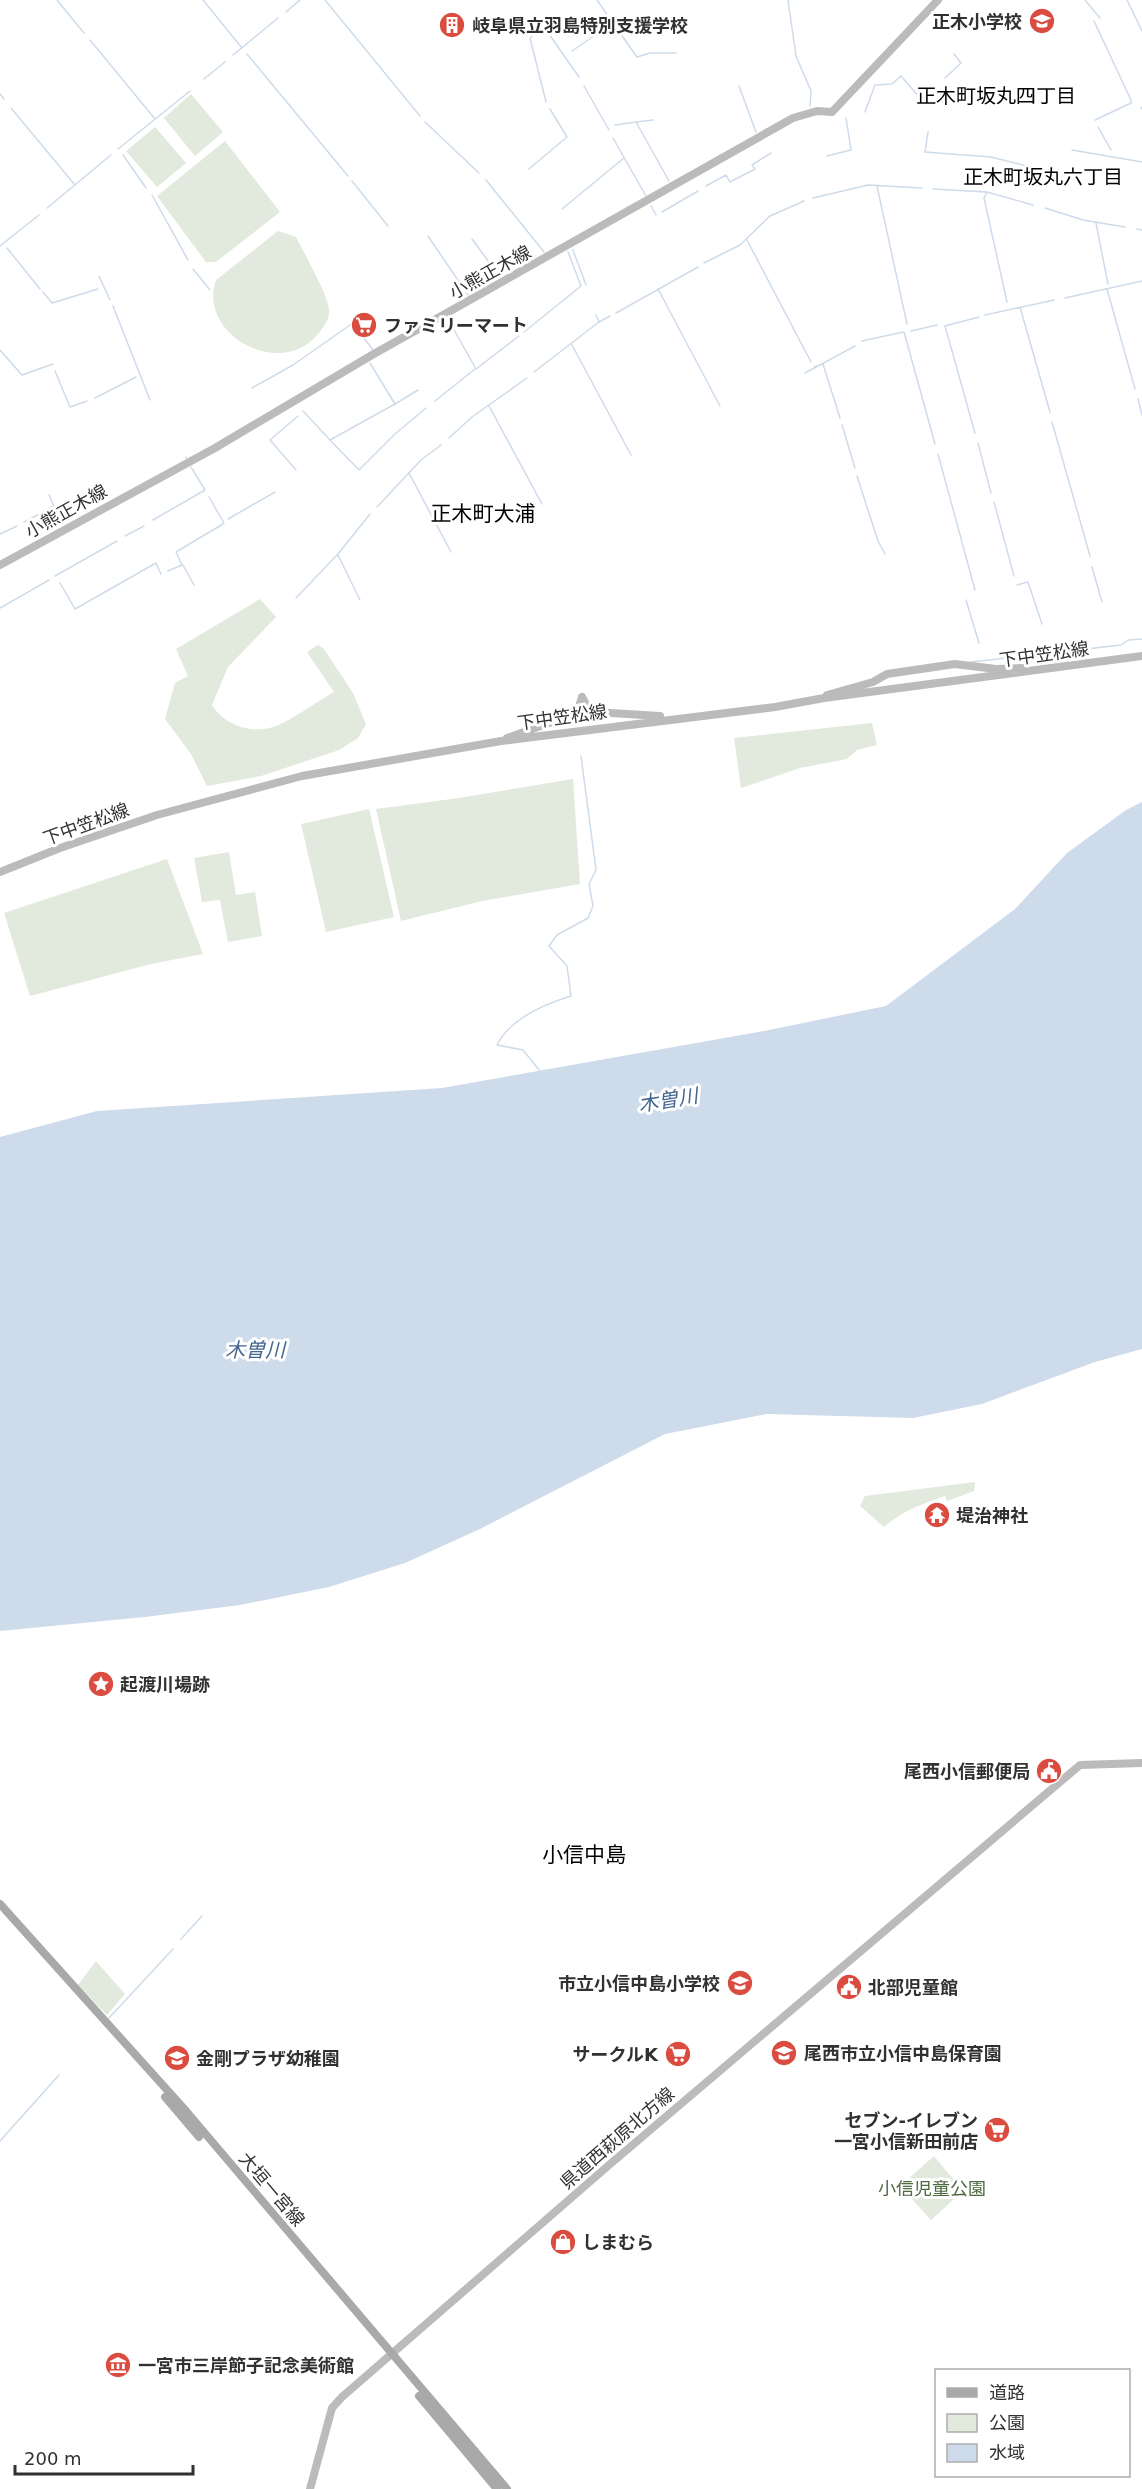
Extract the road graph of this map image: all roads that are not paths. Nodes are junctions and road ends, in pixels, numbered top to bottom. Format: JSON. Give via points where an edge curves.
{"nodes":[{"id":1,"x":938,"y":0,"type":"edge"},
{"id":2,"x":0,"y":565,"type":"edge"},
{"id":3,"x":1142,"y":656,"type":"edge"},
{"id":4,"x":1035,"y":671,"type":"junction"},
{"id":5,"x":824,"y":698,"type":"junction"},
{"id":6,"x":685,"y":716,"type":"junction"},
{"id":7,"x":501,"y":741,"type":"junction"},
{"id":8,"x":0,"y":872,"type":"edge"},
{"id":9,"x":1142,"y":1763,"type":"edge"},
{"id":10,"x":0,"y":1904,"type":"edge"},
{"id":11,"x":389,"y":2357,"type":"junction"},
{"id":12,"x":310,"y":2489,"type":"edge"},
{"id":13,"x":497,"y":2489,"type":"edge"},
{"id":14,"x":507,"y":2489,"type":"edge"}],
"edges":[{"from":1,"to":2,"type":"main road","name":"小熊正木線","via":[[832,112],[817,111],[793,118],[215,448]]},
{"from":3,"to":4,"type":"main road","name":"下中笠松線"},
{"from":4,"to":5,"type":"main road","name":"下中笠松線"},
{"from":4,"to":5,"type":"main road","via":[[955,664],[887,674],[873,682],[830,692]]},
{"from":5,"to":6,"type":"main road","name":"下中笠松線"},
{"from":6,"to":7,"type":"main road","name":"下中笠松線"},
{"from":6,"to":7,"type":"main road","via":[[594,712],[582,697],[577,713]]},
{"from":7,"to":8,"type":"main road","name":"下中笠松線","via":[[302,776],[251,789],[156,815]]},
{"from":9,"to":11,"type":"main road","name":"県道西萩原北方線","via":[[1080,1764]]},
{"from":10,"to":11,"type":"main road","name":"大垣一宮線","via":[[186,2111]]},
{"from":11,"to":12,"type":"main road","name":"県道西萩原北方線","via":[[332,2408]]},
{"from":11,"to":13,"type":"main road","name":"大垣一宮線"},
{"from":11,"to":14,"type":"main road","name":"大垣一宮線"}]}
